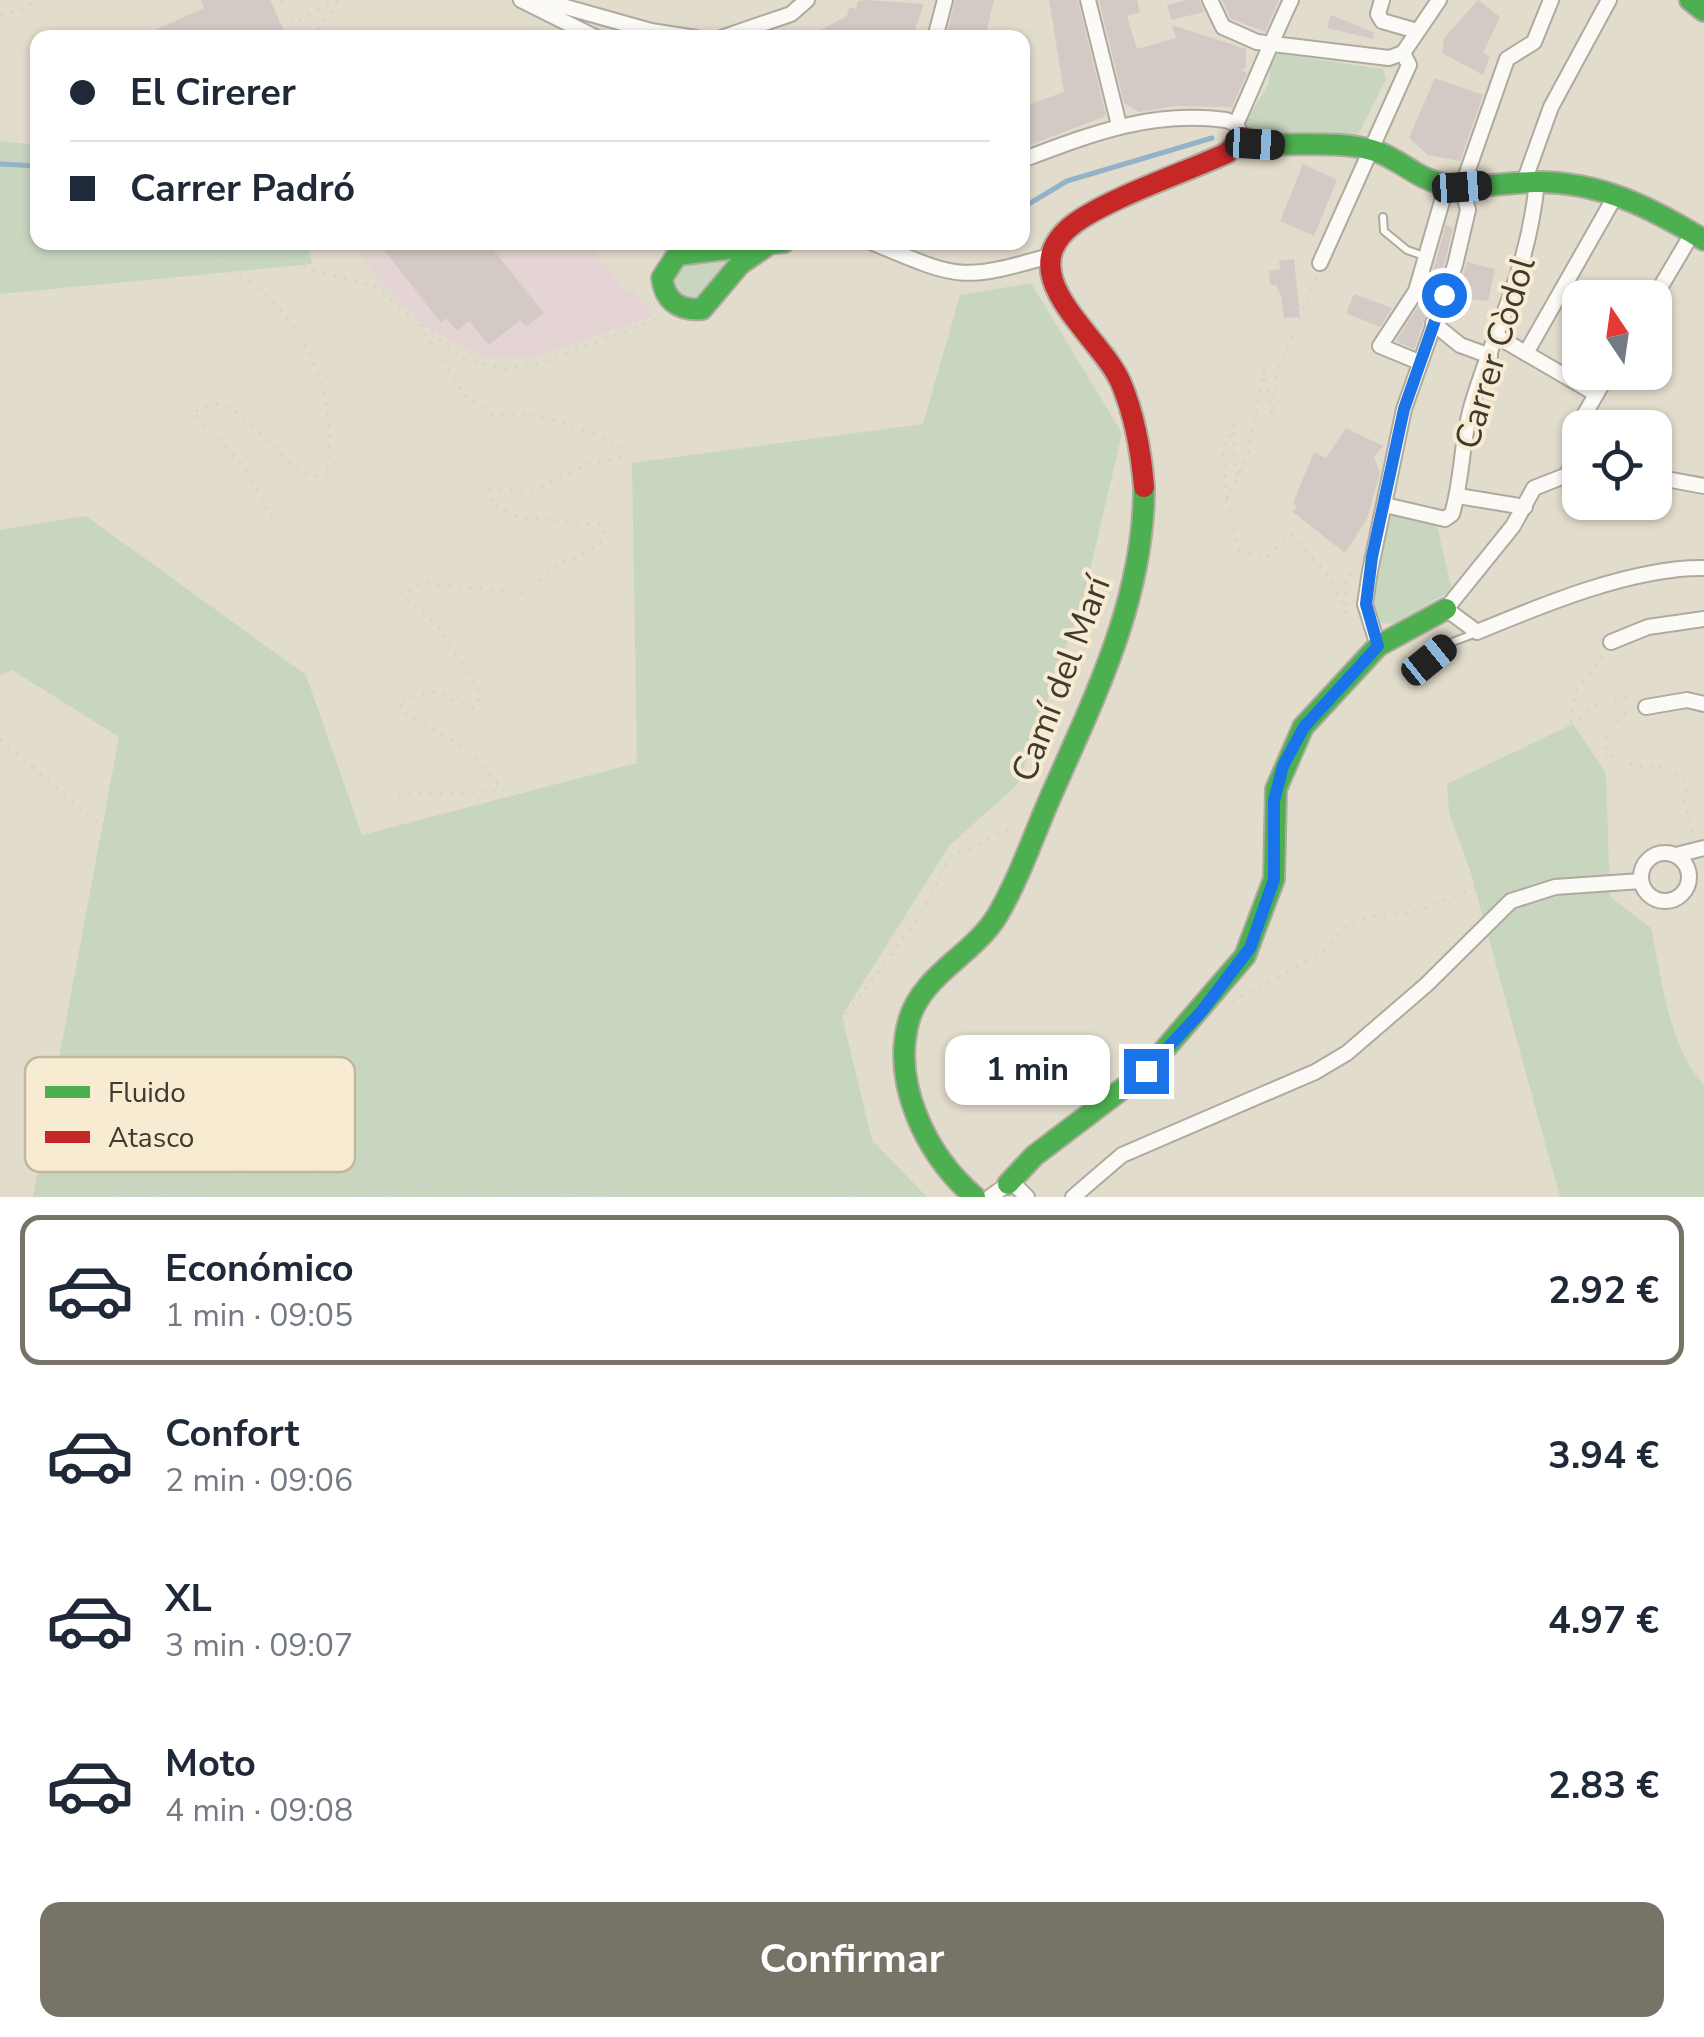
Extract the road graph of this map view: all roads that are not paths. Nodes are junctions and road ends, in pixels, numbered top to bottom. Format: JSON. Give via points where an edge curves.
{"nodes":[{"id":1,"x":520,"y":0,"type":"edge"},
{"id":2,"x":541,"y":0,"type":"edge"},
{"id":3,"x":807,"y":0,"type":"edge"},
{"id":4,"x":946,"y":0,"type":"edge"},
{"id":5,"x":1088,"y":0,"type":"edge"},
{"id":6,"x":1291,"y":0,"type":"edge"},
{"id":7,"x":1382,"y":0,"type":"edge"},
{"id":8,"x":1439,"y":0,"type":"edge"},
{"id":9,"x":1551,"y":0,"type":"edge"},
{"id":10,"x":1609,"y":0,"type":"edge"},
{"id":11,"x":1690,"y":0,"type":"edge"},
{"id":12,"x":1212,"y":3,"type":"edge"},
{"id":13,"x":1704,"y":11,"type":"edge"},
{"id":14,"x":581,"y":30,"type":"edge"},
{"id":15,"x":647,"y":30,"type":"edge"},
{"id":16,"x":744,"y":30,"type":"edge"},
{"id":17,"x":937,"y":30,"type":"edge"},
{"id":18,"x":1417,"y":31,"type":"junction"},
{"id":19,"x":1270,"y":44,"type":"junction"},
{"id":20,"x":1396,"y":55,"type":"junction"},
{"id":21,"x":1119,"y":125,"type":"junction"},
{"id":22,"x":1239,"y":131,"type":"junction"},
{"id":23,"x":1370,"y":149,"type":"junction"},
{"id":24,"x":1030,"y":157,"type":"edge"},
{"id":25,"x":1530,"y":182,"type":"junction"},
{"id":26,"x":1454,"y":186,"type":"junction"},
{"id":27,"x":1617,"y":193,"type":"junction"},
{"id":28,"x":1384,"y":217,"type":"dead end"},
{"id":29,"x":1698,"y":236,"type":"edge"},
{"id":30,"x":711,"y":250,"type":"edge"},
{"id":31,"x":765,"y":250,"type":"edge"},
{"id":32,"x":891,"y":250,"type":"edge"},
{"id":33,"x":1053,"y":254,"type":"junction"},
{"id":34,"x":1428,"y":257,"type":"junction"},
{"id":35,"x":1320,"y":263,"type":"road end"},
{"id":36,"x":1667,"y":280,"type":"edge"},
{"id":37,"x":1432,"y":323,"type":"junction"},
{"id":38,"x":1498,"y":337,"type":"junction"},
{"id":39,"x":1526,"y":354,"type":"junction"},
{"id":40,"x":1490,"y":356,"type":"junction"},
{"id":41,"x":1419,"y":362,"type":"junction"},
{"id":42,"x":1598,"y":390,"type":"edge"},
{"id":43,"x":1596,"y":394,"type":"junction"},
{"id":44,"x":1587,"y":410,"type":"edge"},
{"id":45,"x":1562,"y":479,"type":"edge"},
{"id":46,"x":1672,"y":480,"type":"edge"},
{"id":47,"x":1704,"y":486,"type":"edge"},
{"id":48,"x":1458,"y":496,"type":"junction"},
{"id":49,"x":1385,"y":505,"type":"junction"},
{"id":50,"x":1525,"y":507,"type":"junction"},
{"id":51,"x":1704,"y":568,"type":"edge"},
{"id":52,"x":1446,"y":609,"type":"junction"},
{"id":53,"x":1704,"y":619,"type":"edge"},
{"id":54,"x":1477,"y":632,"type":"junction"},
{"id":55,"x":1611,"y":642,"type":"road end"},
{"id":56,"x":1378,"y":646,"type":"junction"},
{"id":57,"x":1429,"y":660,"type":"dead end"},
{"id":58,"x":1704,"y":704,"type":"edge"},
{"id":59,"x":1646,"y":707,"type":"road end"},
{"id":60,"x":1701,"y":849,"type":"edge"},
{"id":61,"x":1676,"y":856,"type":"junction"},
{"id":62,"x":1641,"y":881,"type":"junction"},
{"id":63,"x":1017,"y":1189,"type":"edge"},
{"id":64,"x":974,"y":1197,"type":"edge"},
{"id":65,"x":990,"y":1197,"type":"edge"},
{"id":66,"x":1074,"y":1197,"type":"edge"}],
"edges":[{"from":1,"to":14,"type":"street"},
{"from":2,"to":15,"type":"street"},
{"from":3,"to":16,"type":"street","via":[[791,14]]},
{"from":4,"to":17,"type":"street"},
{"from":5,"to":21,"type":"street"},
{"from":6,"to":19,"type":"street"},
{"from":7,"to":18,"type":"street","via":[[1382,21]]},
{"from":8,"to":18,"type":"street"},
{"from":9,"to":26,"type":"street","via":[[1534,42],[1507,59]]},
{"from":10,"to":25,"type":"street","name":"Carrer Còdol","via":[[1550,107]]},
{"from":11,"to":13,"type":"street"},
{"from":12,"to":19,"type":"street","via":[[1223,27]]},
{"from":18,"to":20,"type":"street"},
{"from":19,"to":20,"type":"street"},
{"from":19,"to":22,"type":"street"},
{"from":20,"to":23,"type":"street","via":[[1409,61]]},
{"from":21,"to":22,"type":"street","via":[[1185,116]]},
{"from":21,"to":24,"type":"street"},
{"from":22,"to":23,"type":"street","via":[[1255,144]]},
{"from":22,"to":33,"type":"street","via":[[1228,153],[1079,220]]},
{"from":23,"to":26,"type":"street","via":[[1426,181]]},
{"from":23,"to":35,"type":"street"},
{"from":25,"to":26,"type":"street"},
{"from":25,"to":27,"type":"street"},
{"from":25,"to":38,"type":"street","name":"Carrer Còdol","via":[[1529,245]]},
{"from":26,"to":34,"type":"street"},
{"from":26,"to":37,"type":"street","via":[[1468,210]]},
{"from":27,"to":29,"type":"street"},
{"from":27,"to":39,"type":"street"},
{"from":28,"to":34,"type":"lane","via":[[1384,231]]},
{"from":29,"to":36,"type":"street"},
{"from":30,"to":31,"type":"street","via":[[670,261],[662,288],[682,310],[711,304],[740,264]]},
{"from":32,"to":33,"type":"street","via":[[966,276]]},
{"from":33,"to":64,"type":"street","name":"Camí del Marí","via":[[1057,294],[1104,350],[1125,394],[1143,506],[1130,602],[1037,827],[990,928],[922,993],[906,1037],[909,1082],[923,1128]]},
{"from":34,"to":41,"type":"street","via":[[1380,348]]},
{"from":37,"to":40,"type":"street","via":[[1460,345]]},
{"from":37,"to":41,"type":"street"},
{"from":38,"to":39,"type":"street"},
{"from":38,"to":40,"type":"street","name":"Carrer Còdol"},
{"from":39,"to":43,"type":"street"},
{"from":40,"to":48,"type":"street","name":"Carrer Còdol","via":[[1471,406]]},
{"from":41,"to":49,"type":"street"},
{"from":42,"to":43,"type":"street"},
{"from":43,"to":44,"type":"street"},
{"from":45,"to":50,"type":"street","via":[[1540,482]]},
{"from":46,"to":47,"type":"street"},
{"from":48,"to":49,"type":"street","name":"Carrer Còdol","via":[[1445,519]]},
{"from":48,"to":50,"type":"street"},
{"from":49,"to":56,"type":"street","via":[[1366,604]]},
{"from":50,"to":52,"type":"street"},
{"from":51,"to":54,"type":"street","via":[[1563,598]]},
{"from":52,"to":54,"type":"street"},
{"from":52,"to":56,"type":"street"},
{"from":53,"to":55,"type":"street","via":[[1648,627]]},
{"from":54,"to":57,"type":"lane"},
{"from":56,"to":63,"type":"street","via":[[1304,727],[1283,766],[1274,801],[1274,879],[1245,956],[1146,1071],[1034,1156]]},
{"from":58,"to":59,"type":"street"},
{"from":60,"to":61,"type":"street"},
{"from":61,"to":62,"type":"street","via":[[1646,861]]},
{"from":61,"to":62,"type":"street","via":[[1689,874],[1681,895],[1659,901]]},
{"from":62,"to":66,"type":"street","via":[[1528,893],[1504,906],[1426,985],[1330,1064],[1122,1155]]},
{"from":63,"to":65,"type":"street"}]}
